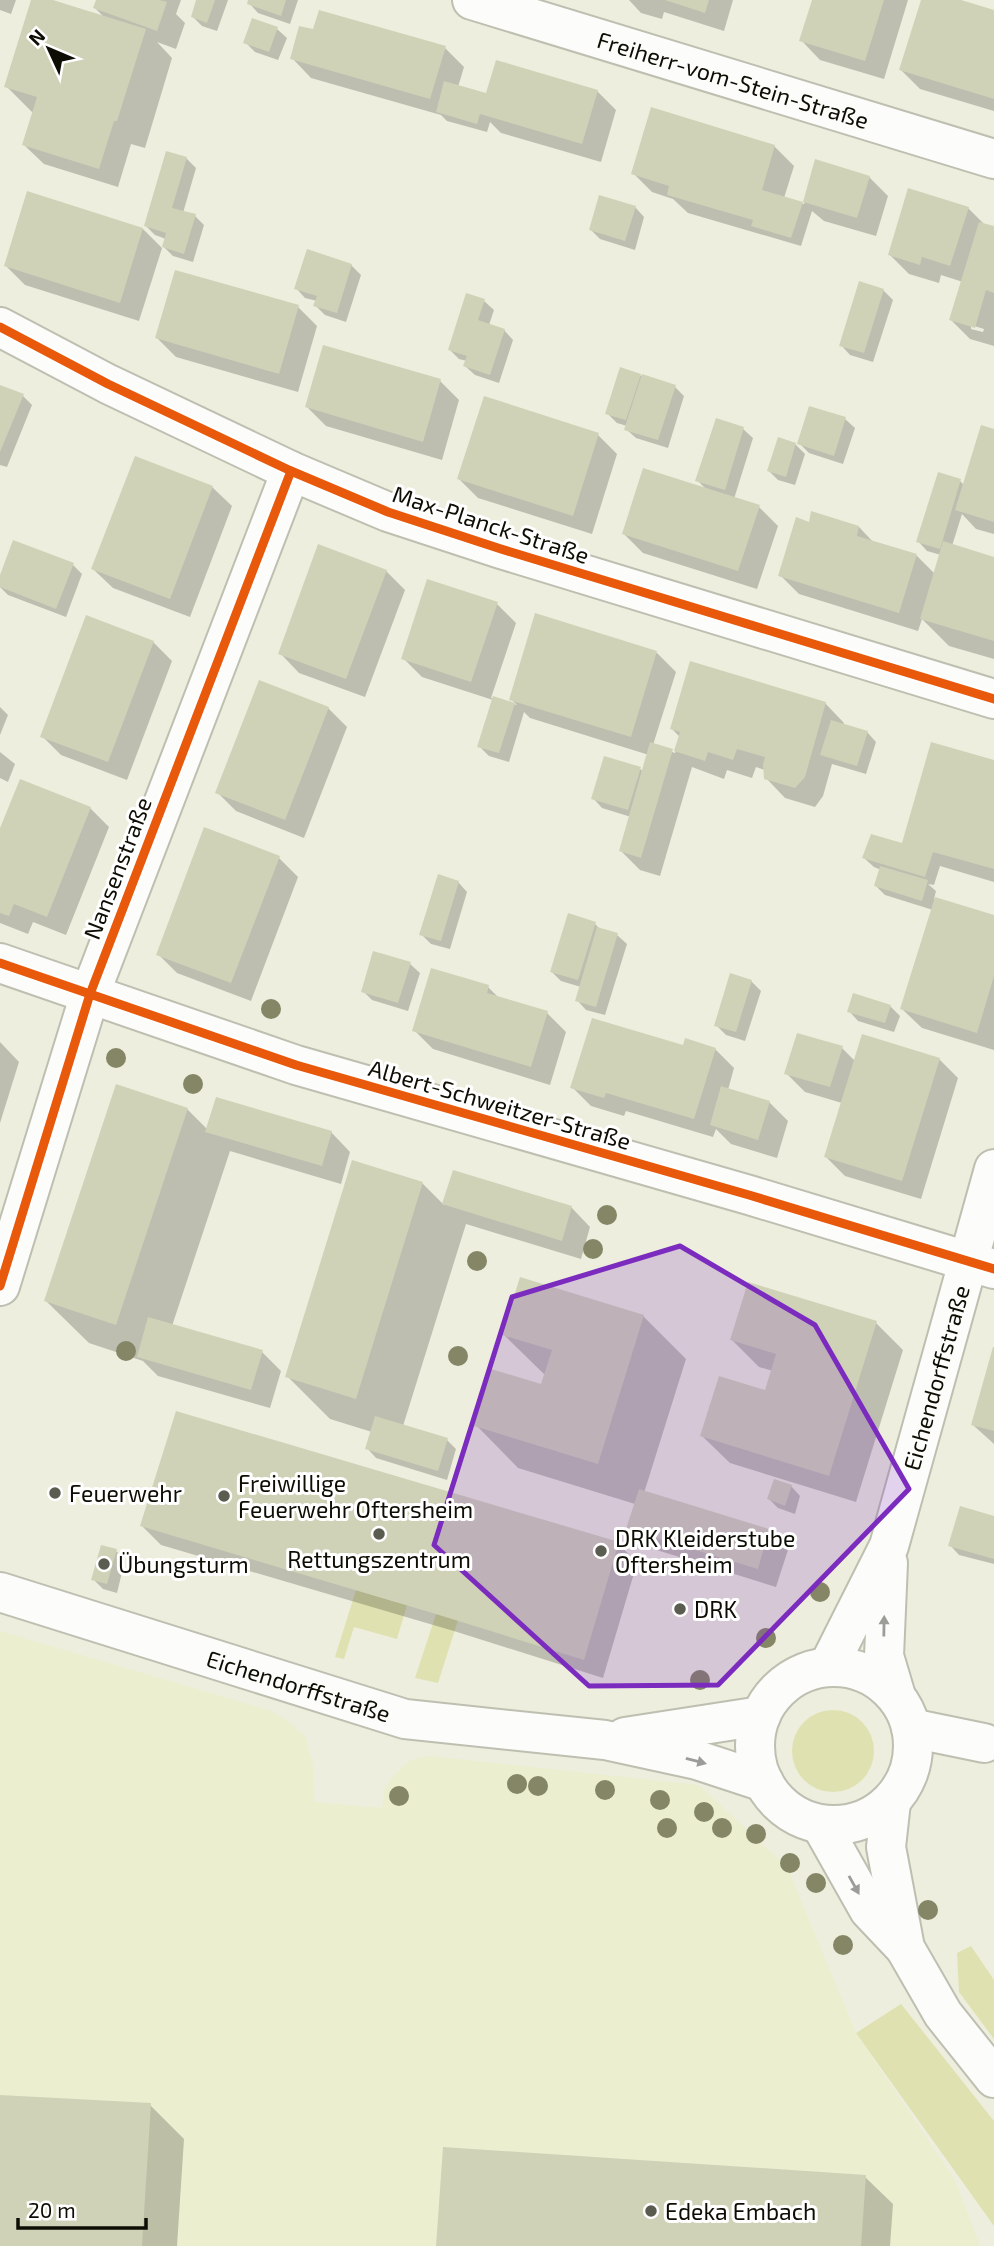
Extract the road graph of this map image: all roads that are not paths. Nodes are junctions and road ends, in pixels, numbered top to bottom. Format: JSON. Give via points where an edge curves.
{"nodes":[{"id":1,"x":472,"y":0,"type":"edge"},
{"id":2,"x":994,"y":159,"type":"edge"},
{"id":3,"x":0,"y":327,"type":"edge"},
{"id":4,"x":290,"y":471,"type":"junction"},
{"id":5,"x":994,"y":699,"type":"edge"},
{"id":6,"x":0,"y":963,"type":"edge"},
{"id":7,"x":90,"y":994,"type":"junction"},
{"id":8,"x":994,"y":1169,"type":"edge"},
{"id":9,"x":981,"y":1265,"type":"edge"},
{"id":10,"x":0,"y":1286,"type":"edge"},
{"id":11,"x":889,"y":1546,"type":"junction"},
{"id":12,"x":0,"y":1592,"type":"edge"},
{"id":13,"x":829,"y":1665,"type":"junction"},
{"id":14,"x":895,"y":1693,"type":"junction"},
{"id":15,"x":761,"y":1716,"type":"junction"},
{"id":16,"x":911,"y":1728,"type":"junction"},
{"id":17,"x":606,"y":1740,"type":"junction"},
{"id":18,"x":911,"y":1766,"type":"junction"},
{"id":19,"x":764,"y":1782,"type":"junction"},
{"id":20,"x":891,"y":1802,"type":"junction"},
{"id":21,"x":821,"y":1825,"type":"junction"},
{"id":22,"x":905,"y":1948,"type":"junction"},
{"id":23,"x":994,"y":2078,"type":"edge"}],
"edges":[{"from":1,"to":2,"type":"street","name":"Freiherr-vom-Stein-Straße"},
{"from":3,"to":4,"type":"street","name":"Max-Planck-Straße"},
{"from":4,"to":5,"type":"street","name":"Max-Planck-Straße","via":[[388,512],[501,549]]},
{"from":4,"to":7,"type":"street","name":"Nansenstraße"},
{"from":6,"to":7,"type":"street","name":"Albert-Schweitzer-Straße"},
{"from":7,"to":9,"type":"street","name":"Albert-Schweitzer-Straße","via":[[296,1065]]},
{"from":7,"to":10,"type":"street","name":"Nansenstraße"},
{"from":8,"to":9,"type":"street","name":"Eichendorffstraße"},
{"from":9,"to":11,"type":"street","name":"Eichendorffstraße"},
{"from":11,"to":13,"type":"street","name":"Eichendorffstraße"},
{"from":14,"to":11,"type":"street","name":"Eichendorffstraße","one_way":true,"via":[[884,1656]]},
{"from":12,"to":17,"type":"street","name":"Eichendorffstraße","via":[[405,1719]]},
{"from":13,"to":14,"type":"street","via":[[853,1667],[876,1677]]},
{"from":13,"to":15,"type":"street","via":[[784,1683]]},
{"from":14,"to":16,"type":"street"},
{"from":15,"to":17,"type":"street","name":"Eichendorffstraße"},
{"from":15,"to":19,"type":"street","via":[[754,1744]]},
{"from":16,"to":18,"type":"street"},
{"from":16,"to":18,"type":"street","via":[[982,1743]]},
{"from":17,"to":19,"type":"street","name":"Eichendorffstraße","one_way":true,"via":[[697,1760]]},
{"from":18,"to":20,"type":"street"},
{"from":19,"to":21,"type":"street","via":[[778,1803]]},
{"from":20,"to":21,"type":"street","via":[[868,1818]]},
{"from":20,"to":22,"type":"street","via":[[886,1847]]},
{"from":21,"to":22,"type":"street","one_way":true,"via":[[869,1910]]},
{"from":22,"to":23,"type":"street","via":[[943,2014]]}]}
